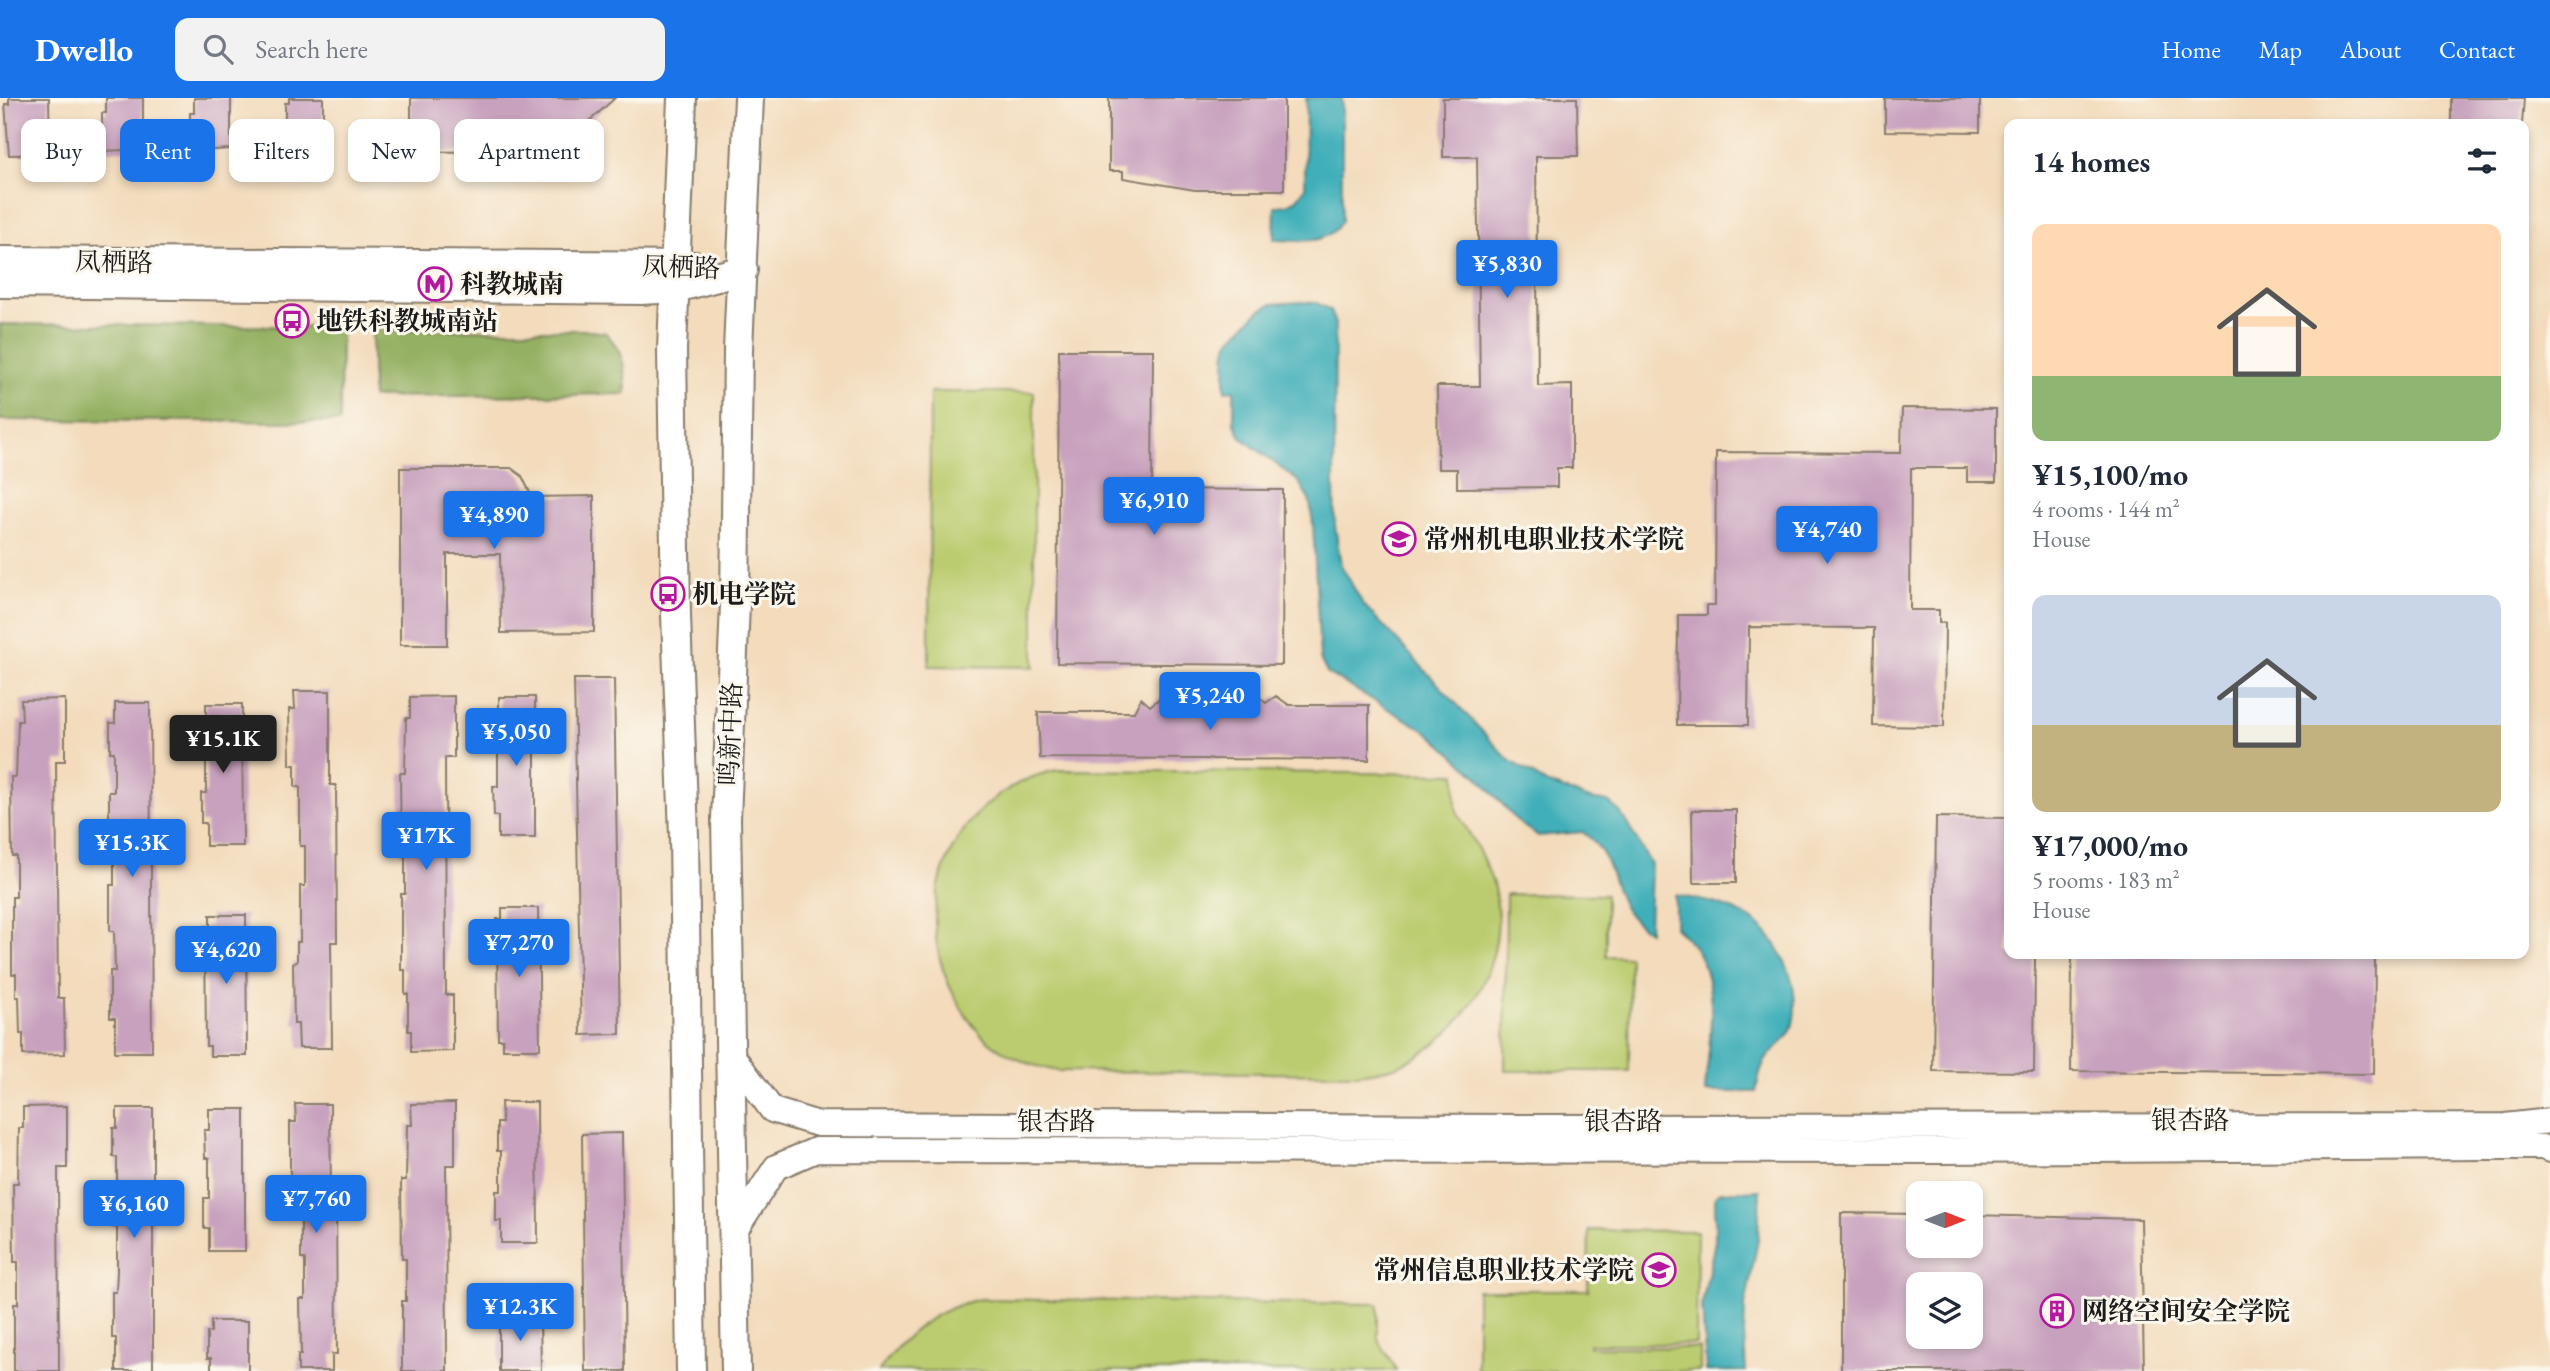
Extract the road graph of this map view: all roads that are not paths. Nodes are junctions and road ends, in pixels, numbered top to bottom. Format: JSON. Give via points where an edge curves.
{"nodes":[{"id":1,"x":682,"y":98,"type":"edge"},
{"id":2,"x":749,"y":98,"type":"edge"},
{"id":3,"x":0,"y":261,"type":"edge"},
{"id":4,"x":743,"y":270,"type":"junction"},
{"id":5,"x":676,"y":277,"type":"junction"},
{"id":6,"x":0,"y":283,"type":"edge"},
{"id":7,"x":732,"y":1055,"type":"junction"},
{"id":8,"x":2550,"y":1121,"type":"edge"},
{"id":9,"x":2550,"y":1150,"type":"edge"},
{"id":10,"x":734,"y":1231,"type":"junction"},
{"id":11,"x":691,"y":1371,"type":"edge"},
{"id":12,"x":736,"y":1371,"type":"edge"}],
"edges":[{"from":1,"to":5,"type":"main road","name":"鸣新中路"},
{"from":2,"to":4,"type":"main road","name":"鸣新中路"},
{"from":3,"to":5,"type":"main road","name":"凤栖路"},
{"from":4,"to":5,"type":"main road","name":"凤栖路"},
{"from":4,"to":7,"type":"main road","name":"鸣新中路","via":[[726,819]]},
{"from":5,"to":6,"type":"main road","name":"凤栖路","via":[[641,290]]},
{"from":5,"to":11,"type":"main road","name":"鸣新中路","via":[[676,615]]},
{"from":7,"to":8,"type":"street","name":"银杏路","via":[[772,1110],[818,1124],[2505,1126]]},
{"from":7,"to":10,"type":"main road","name":"鸣新中路"},
{"from":9,"to":10,"type":"street","name":"银杏路","via":[[816,1150],[776,1167]]},
{"from":10,"to":12,"type":"main road","name":"鸣新中路"}]}
